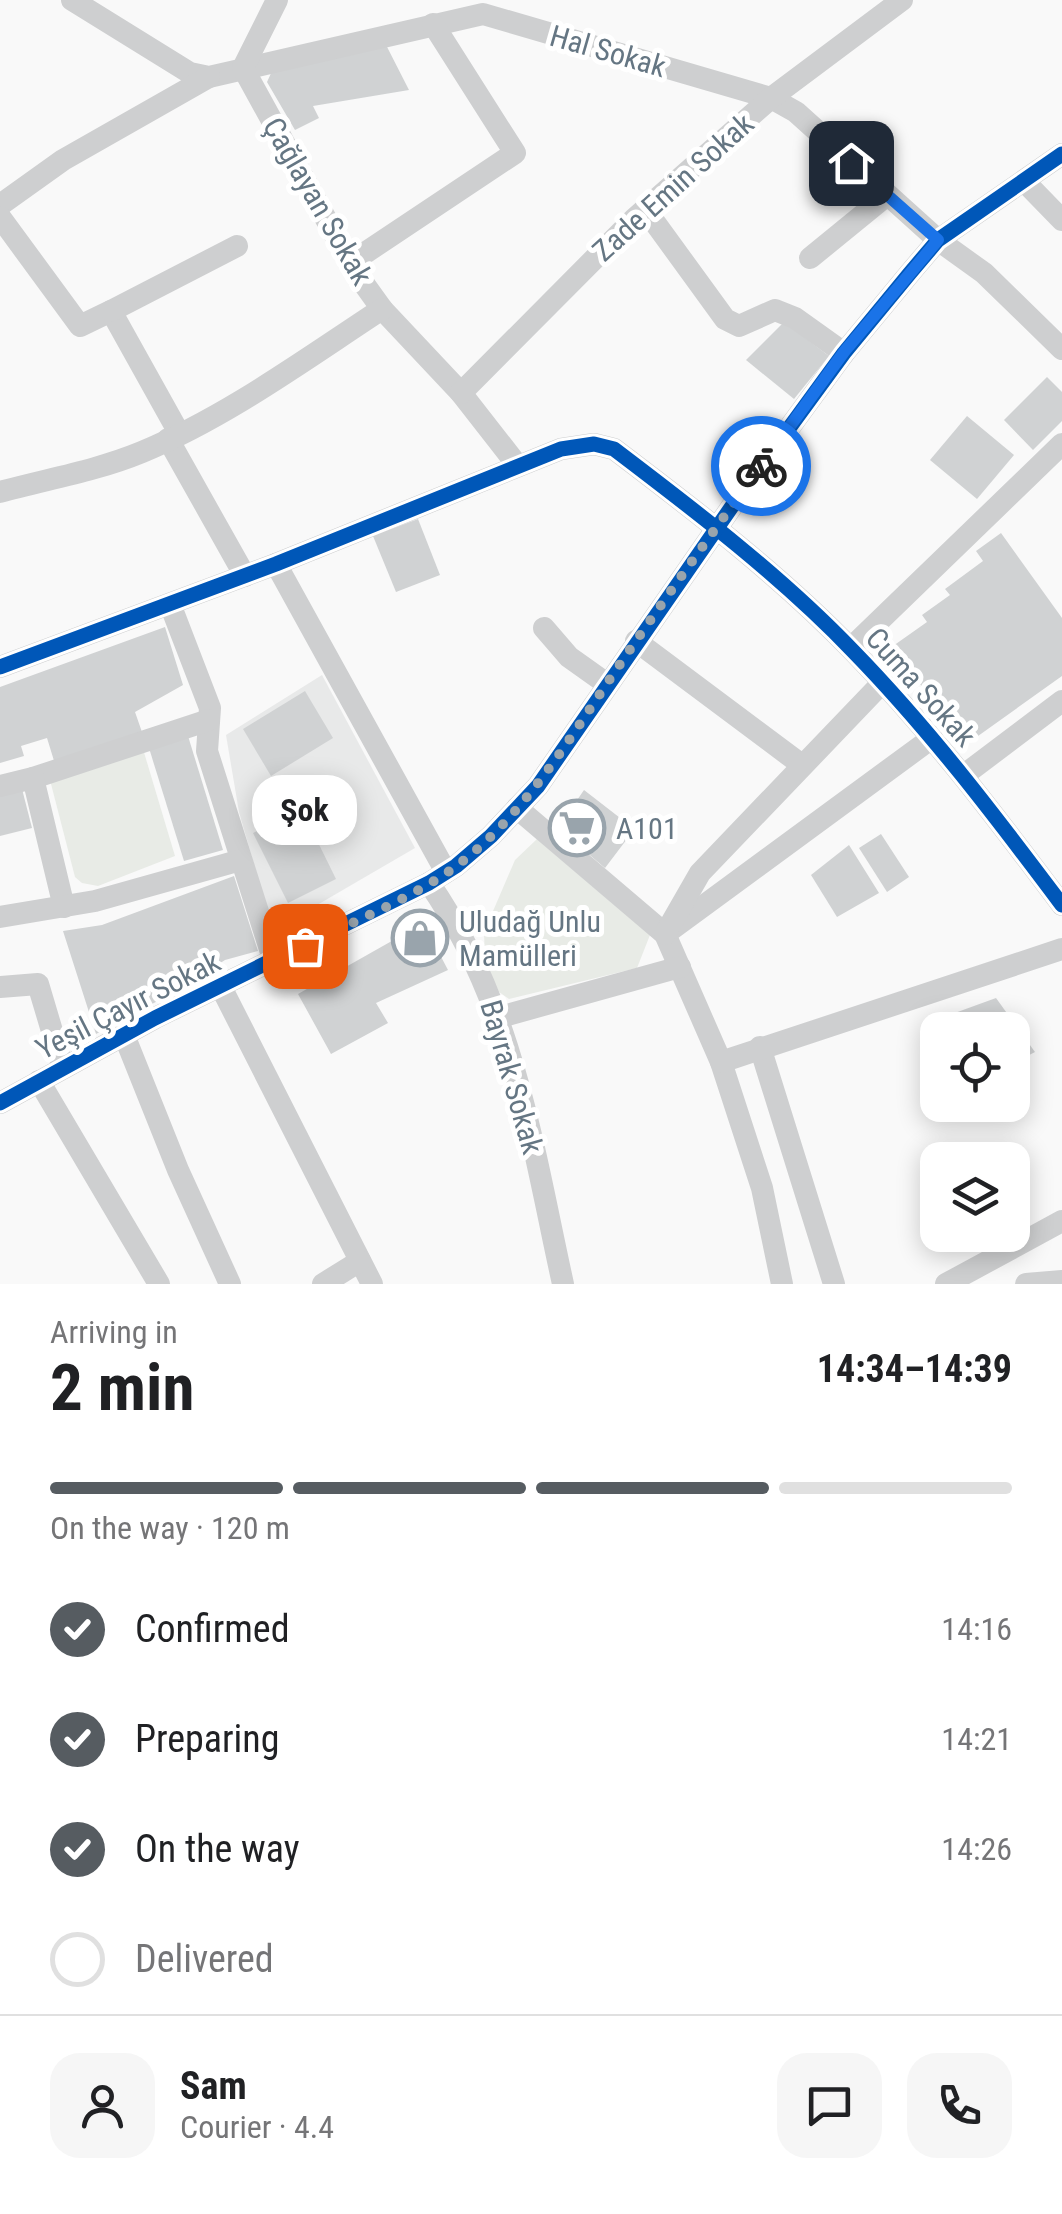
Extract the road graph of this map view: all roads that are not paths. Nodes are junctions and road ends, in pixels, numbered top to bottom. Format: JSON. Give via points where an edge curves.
{"nodes":[{"id":1,"x":72,"y":0,"type":"edge"},
{"id":2,"x":278,"y":0,"type":"edge"},
{"id":3,"x":891,"y":3,"type":"edge"},
{"id":4,"x":478,"y":8,"type":"edge"},
{"id":5,"x":433,"y":24,"type":"junction"},
{"id":6,"x":243,"y":68,"type":"junction"},
{"id":7,"x":209,"y":78,"type":"junction"},
{"id":8,"x":771,"y":98,"type":"junction"},
{"id":9,"x":1062,"y":154,"type":"edge"},
{"id":10,"x":1024,"y":181,"type":"junction"},
{"id":11,"x":886,"y":196,"type":"junction"},
{"id":12,"x":1,"y":207,"type":"edge"},
{"id":13,"x":645,"y":209,"type":"junction"},
{"id":14,"x":1062,"y":220,"type":"edge"},
{"id":15,"x":938,"y":240,"type":"junction"},
{"id":16,"x":237,"y":246,"type":"dead end"},
{"id":17,"x":810,"y":258,"type":"dead end"},
{"id":18,"x":350,"y":263,"type":"junction"},
{"id":19,"x":382,"y":309,"type":"junction"},
{"id":20,"x":111,"y":311,"type":"junction"},
{"id":21,"x":1062,"y":349,"type":"edge"},
{"id":22,"x":844,"y":352,"type":"junction"},
{"id":23,"x":460,"y":393,"type":"junction"},
{"id":24,"x":174,"y":436,"type":"junction"},
{"id":25,"x":1062,"y":444,"type":"edge"},
{"id":26,"x":518,"y":466,"type":"junction"},
{"id":27,"x":0,"y":492,"type":"edge"},
{"id":28,"x":717,"y":527,"type":"junction"},
{"id":29,"x":276,"y":564,"type":"junction"},
{"id":30,"x":245,"y":576,"type":"junction"},
{"id":31,"x":170,"y":604,"type":"junction"},
{"id":32,"x":544,"y":628,"type":"dead end"},
{"id":33,"x":636,"y":641,"type":"junction"},
{"id":34,"x":851,"y":648,"type":"junction"},
{"id":35,"x":2,"y":658,"type":"edge"},
{"id":36,"x":883,"y":682,"type":"junction"},
{"id":37,"x":606,"y":684,"type":"junction"},
{"id":38,"x":1062,"y":701,"type":"edge"},
{"id":39,"x":209,"y":720,"type":"junction"},
{"id":40,"x":932,"y":738,"type":"junction"},
{"id":41,"x":802,"y":764,"type":"junction"},
{"id":42,"x":964,"y":776,"type":"junction"},
{"id":43,"x":34,"y":778,"type":"junction"},
{"id":44,"x":0,"y":786,"type":"edge"},
{"id":45,"x":517,"y":808,"type":"junction"},
{"id":46,"x":240,"y":860,"type":"junction"},
{"id":47,"x":438,"y":877,"type":"junction"},
{"id":48,"x":1062,"y":905,"type":"edge"},
{"id":49,"x":64,"y":907,"type":"junction"},
{"id":50,"x":0,"y":917,"type":"edge"},
{"id":51,"x":665,"y":934,"type":"junction"},
{"id":52,"x":1062,"y":948,"type":"edge"},
{"id":53,"x":274,"y":962,"type":"junction"},
{"id":54,"x":680,"y":967,"type":"junction"},
{"id":55,"x":0,"y":987,"type":"edge"},
{"id":56,"x":221,"y":987,"type":"junction"},
{"id":57,"x":500,"y":1018,"type":"junction"},
{"id":58,"x":124,"y":1035,"type":"junction"},
{"id":59,"x":760,"y":1047,"type":"junction"},
{"id":60,"x":721,"y":1062,"type":"junction"},
{"id":61,"x":63,"y":1068,"type":"junction"},
{"id":62,"x":39,"y":1081,"type":"junction"},
{"id":63,"x":0,"y":1103,"type":"edge"},
{"id":64,"x":1062,"y":1221,"type":"edge"},
{"id":65,"x":360,"y":1262,"type":"junction"},
{"id":66,"x":1062,"y":1281,"type":"edge"},
{"id":67,"x":159,"y":1284,"type":"edge"},
{"id":68,"x":230,"y":1284,"type":"edge"},
{"id":69,"x":323,"y":1284,"type":"edge"},
{"id":70,"x":372,"y":1284,"type":"edge"},
{"id":71,"x":563,"y":1284,"type":"edge"},
{"id":72,"x":782,"y":1284,"type":"edge"},
{"id":73,"x":834,"y":1284,"type":"edge"},
{"id":74,"x":946,"y":1284,"type":"edge"},
{"id":75,"x":1026,"y":1284,"type":"edge"}],
"edges":[{"from":1,"to":7,"type":"street","via":[[190,74]]},
{"from":2,"to":6,"type":"street"},
{"from":3,"to":8,"type":"street","name":"Zade Emin Sokak"},
{"from":4,"to":5,"type":"street","name":"Hal Sokak"},
{"from":4,"to":8,"type":"street","name":"Hal Sokak"},
{"from":5,"to":6,"type":"street","name":"Hal Sokak"},
{"from":5,"to":18,"type":"street","via":[[515,153]]},
{"from":6,"to":7,"type":"street","name":"Hal Sokak"},
{"from":6,"to":18,"type":"street","name":"Çağlayan Sokak"},
{"from":7,"to":12,"type":"street","name":"Hal Sokak","via":[[63,160]]},
{"from":8,"to":11,"type":"street","name":"Hal Sokak","via":[[796,112]]},
{"from":8,"to":13,"type":"street","name":"Zade Emin Sokak"},
{"from":9,"to":10,"type":"street","name":"Yeşil Çayır Sokak"},
{"from":10,"to":14,"type":"street"},
{"from":10,"to":15,"type":"street","name":"Yeşil Çayır Sokak"},
{"from":11,"to":15,"type":"street","name":"Hal Sokak"},
{"from":11,"to":17,"type":"street"},
{"from":12,"to":20,"type":"street","via":[[80,326]]},
{"from":13,"to":22,"type":"street","via":[[725,319],[739,326],[775,310]]},
{"from":13,"to":23,"type":"street","name":"Zade Emin Sokak"},
{"from":15,"to":21,"type":"street","name":"Hal Sokak","via":[[984,273]]},
{"from":15,"to":22,"type":"street","name":"Yeşil Çayır Sokak"},
{"from":16,"to":20,"type":"street"},
{"from":18,"to":19,"type":"street","name":"Çağlayan Sokak"},
{"from":19,"to":23,"type":"street","name":"Çağlayan Sokak"},
{"from":19,"to":24,"type":"street","via":[[237,404]]},
{"from":20,"to":24,"type":"street"},
{"from":22,"to":28,"type":"street","name":"Yeşil Çayır Sokak"},
{"from":23,"to":26,"type":"street","name":"Çağlayan Sokak"},
{"from":24,"to":27,"type":"street","via":[[94,469]]},
{"from":24,"to":30,"type":"street"},
{"from":25,"to":34,"type":"street"},
{"from":26,"to":28,"type":"street","name":"Cuma Sokak","via":[[562,449],[614,449]]},
{"from":26,"to":29,"type":"street","name":"Cuma Sokak"},
{"from":28,"to":33,"type":"street","name":"Yeşil Çayır Sokak"},
{"from":28,"to":34,"type":"street","name":"Cuma Sokak"},
{"from":29,"to":30,"type":"street","name":"Cuma Sokak"},
{"from":29,"to":47,"type":"street","name":"Bayrak Sokak"},
{"from":30,"to":31,"type":"street","name":"Cuma Sokak"},
{"from":31,"to":35,"type":"street","name":"Cuma Sokak"},
{"from":31,"to":39,"type":"street"},
{"from":32,"to":37,"type":"street"},
{"from":33,"to":37,"type":"street","name":"Yeşil Çayır Sokak"},
{"from":33,"to":41,"type":"street"},
{"from":34,"to":36,"type":"street","name":"Cuma Sokak"},
{"from":36,"to":40,"type":"street","name":"Cuma Sokak"},
{"from":36,"to":41,"type":"street"},
{"from":37,"to":45,"type":"street","name":"Yeşil Çayır Sokak"},
{"from":38,"to":42,"type":"street"},
{"from":39,"to":43,"type":"street"},
{"from":39,"to":46,"type":"street","via":[[207,751]]},
{"from":40,"to":42,"type":"street","name":"Cuma Sokak"},
{"from":40,"to":51,"type":"street"},
{"from":41,"to":51,"type":"street","via":[[700,873]]},
{"from":42,"to":48,"type":"street","name":"Cuma Sokak"},
{"from":43,"to":44,"type":"street"},
{"from":43,"to":49,"type":"street"},
{"from":45,"to":47,"type":"street","name":"Yeşil Çayır Sokak"},
{"from":45,"to":51,"type":"street"},
{"from":46,"to":49,"type":"street"},
{"from":46,"to":53,"type":"street"},
{"from":47,"to":53,"type":"street","name":"Yeşil Çayır Sokak"},
{"from":47,"to":57,"type":"street","name":"Bayrak Sokak"},
{"from":49,"to":50,"type":"street"},
{"from":51,"to":54,"type":"street"},
{"from":52,"to":59,"type":"street"},
{"from":53,"to":56,"type":"street","name":"Yeşil Çayır Sokak"},
{"from":54,"to":57,"type":"street"},
{"from":54,"to":60,"type":"street"},
{"from":55,"to":61,"type":"street","via":[[38,984]]},
{"from":56,"to":58,"type":"street","name":"Yeşil Çayır Sokak"},
{"from":56,"to":65,"type":"street"},
{"from":57,"to":71,"type":"street","name":"Bayrak Sokak"},
{"from":58,"to":61,"type":"street","name":"Yeşil Çayır Sokak"},
{"from":58,"to":68,"type":"street"},
{"from":59,"to":60,"type":"street"},
{"from":59,"to":73,"type":"street"},
{"from":60,"to":72,"type":"street","via":[[762,1188]]},
{"from":61,"to":62,"type":"street","name":"Yeşil Çayır Sokak"},
{"from":62,"to":63,"type":"street","name":"Yeşil Çayır Sokak"},
{"from":62,"to":67,"type":"street"},
{"from":64,"to":74,"type":"street"},
{"from":65,"to":69,"type":"street"},
{"from":65,"to":70,"type":"street"},
{"from":66,"to":75,"type":"street"}]}
